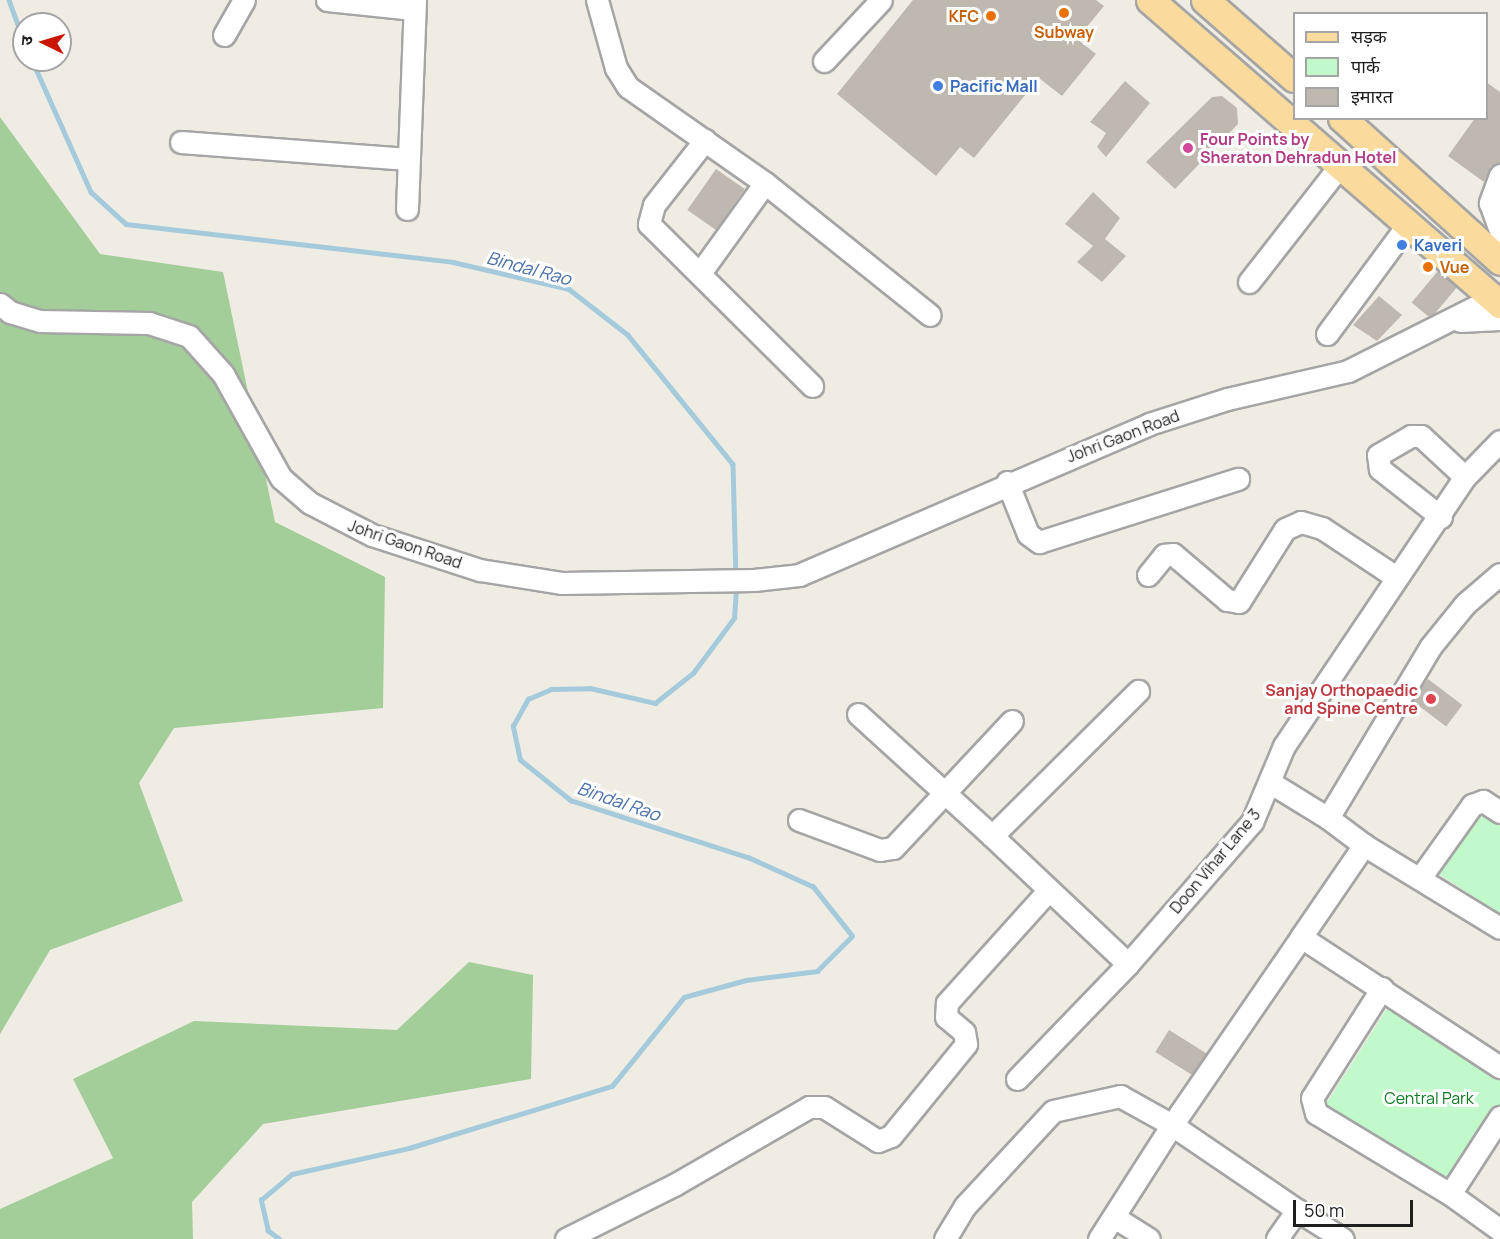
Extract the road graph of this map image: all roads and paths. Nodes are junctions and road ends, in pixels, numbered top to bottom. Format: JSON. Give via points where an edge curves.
{"nodes":[{"id":1,"x":244,"y":0,"type":"edge"},
{"id":2,"x":327,"y":0,"type":"edge"},
{"id":3,"x":597,"y":0,"type":"edge"},
{"id":4,"x":881,"y":0,"type":"edge"},
{"id":5,"x":1150,"y":0,"type":"edge"},
{"id":6,"x":1205,"y":0,"type":"edge"},
{"id":7,"x":415,"y":4,"type":"edge"},
{"id":8,"x":224,"y":36,"type":"dead end"},
{"id":9,"x":824,"y":61,"type":"dead end"},
{"id":10,"x":1293,"y":77,"type":"edge"},
{"id":11,"x":1344,"y":120,"type":"edge"},
{"id":12,"x":705,"y":140,"type":"junction"},
{"id":13,"x":181,"y":142,"type":"dead end"},
{"id":14,"x":407,"y":159,"type":"junction"},
{"id":15,"x":1342,"y":163,"type":"junction"},
{"id":16,"x":1500,"y":175,"type":"edge"},
{"id":17,"x":765,"y":183,"type":"junction"},
{"id":18,"x":406,"y":209,"type":"dead end"},
{"id":19,"x":1408,"y":224,"type":"junction"},
{"id":20,"x":1500,"y":231,"type":"edge"},
{"id":21,"x":1500,"y":261,"type":"edge"},
{"id":22,"x":700,"y":273,"type":"junction"},
{"id":23,"x":1249,"y":282,"type":"dead end"},
{"id":24,"x":0,"y":304,"type":"edge"},
{"id":25,"x":1498,"y":307,"type":"edge"},
{"id":26,"x":930,"y":315,"type":"dead end"},
{"id":27,"x":1327,"y":334,"type":"dead end"},
{"id":28,"x":812,"y":386,"type":"dead end"},
{"id":29,"x":1500,"y":441,"type":"edge"},
{"id":30,"x":1465,"y":477,"type":"junction"},
{"id":31,"x":1238,"y":479,"type":"dead end"},
{"id":32,"x":1007,"y":482,"type":"junction"},
{"id":33,"x":1440,"y":517,"type":"junction"},
{"id":34,"x":1500,"y":574,"type":"edge"},
{"id":35,"x":1148,"y":575,"type":"dead end"},
{"id":36,"x":1396,"y":577,"type":"junction"},
{"id":37,"x":1138,"y":691,"type":"dead end"},
{"id":38,"x":858,"y":714,"type":"dead end"},
{"id":39,"x":1012,"y":721,"type":"dead end"},
{"id":40,"x":1271,"y":783,"type":"junction"},
{"id":41,"x":942,"y":794,"type":"junction"},
{"id":42,"x":1500,"y":812,"type":"edge"},
{"id":43,"x":1328,"y":818,"type":"junction"},
{"id":44,"x":799,"y":820,"type":"dead end"},
{"id":45,"x":992,"y":836,"type":"junction"},
{"id":46,"x":1364,"y":845,"type":"junction"},
{"id":47,"x":1420,"y":878,"type":"junction"},
{"id":48,"x":1048,"y":891,"type":"junction"},
{"id":49,"x":1500,"y":928,"type":"edge"},
{"id":50,"x":1301,"y":937,"type":"junction"},
{"id":51,"x":1128,"y":964,"type":"junction"},
{"id":52,"x":1382,"y":988,"type":"junction"},
{"id":53,"x":1500,"y":1067,"type":"edge"},
{"id":54,"x":1017,"y":1079,"type":"dead end"},
{"id":55,"x":1500,"y":1117,"type":"edge"},
{"id":56,"x":1172,"y":1125,"type":"junction"},
{"id":57,"x":1450,"y":1194,"type":"junction"},
{"id":58,"x":1297,"y":1210,"type":"junction"},
{"id":59,"x":1114,"y":1217,"type":"junction"},
{"id":60,"x":1500,"y":1230,"type":"edge"},
{"id":61,"x":566,"y":1239,"type":"edge"},
{"id":62,"x":945,"y":1239,"type":"edge"},
{"id":63,"x":1099,"y":1239,"type":"edge"},
{"id":64,"x":1149,"y":1239,"type":"edge"},
{"id":65,"x":1277,"y":1239,"type":"edge"},
{"id":66,"x":1343,"y":1239,"type":"edge"}],
"edges":[{"from":1,"to":8,"type":"street"},
{"from":2,"to":7,"type":"street"},
{"from":3,"to":12,"type":"street","via":[[613,59],[627,87]]},
{"from":4,"to":9,"type":"street"},
{"from":5,"to":15,"type":"main road"},
{"from":6,"to":10,"type":"main road"},
{"from":7,"to":14,"type":"street"},
{"from":11,"to":21,"type":"main road"},
{"from":12,"to":17,"type":"street"},
{"from":12,"to":22,"type":"street","via":[[654,205],[649,219],[655,233]]},
{"from":13,"to":14,"type":"street"},
{"from":14,"to":18,"type":"street"},
{"from":15,"to":19,"type":"main road"},
{"from":15,"to":23,"type":"street"},
{"from":16,"to":20,"type":"street","via":[[1490,203]]},
{"from":17,"to":22,"type":"street"},
{"from":17,"to":26,"type":"street"},
{"from":19,"to":25,"type":"main road"},
{"from":19,"to":27,"type":"street"},
{"from":22,"to":28,"type":"street"},
{"from":24,"to":32,"type":"street","name":"Johri Gaon Road","via":[[10,312],[40,321],[149,323],[189,336],[223,374],[292,490],[336,519],[372,535],[480,570],[525,579],[561,583],[728,581],[799,575]]},
{"from":25,"to":32,"type":"street","name":"Johri Gaon Road","via":[[1445,324],[1348,371],[1227,399],[1149,424]]},
{"from":29,"to":30,"type":"street","name":"Doon Vihar Lane 3"},
{"from":30,"to":33,"type":"street","name":"Doon Vihar Lane 3"},
{"from":30,"to":33,"type":"street","via":[[1421,436],[1411,436],[1377,458],[1380,469]]},
{"from":31,"to":32,"type":"street","via":[[1039,542],[1028,534]]},
{"from":33,"to":36,"type":"street","name":"Doon Vihar Lane 3"},
{"from":34,"to":43,"type":"street","via":[[1465,604],[1431,646]]},
{"from":35,"to":36,"type":"street","via":[[1164,555],[1173,554],[1227,600],[1239,602],[1285,530],[1301,522],[1322,528]]},
{"from":36,"to":40,"type":"street","name":"Doon Vihar Lane 3","via":[[1284,746]]},
{"from":37,"to":45,"type":"street"},
{"from":38,"to":41,"type":"street"},
{"from":39,"to":41,"type":"street"},
{"from":40,"to":43,"type":"street"},
{"from":40,"to":51,"type":"street","name":"Doon Vihar Lane 3","via":[[1252,822]]},
{"from":41,"to":44,"type":"street","via":[[900,841],[886,850]]},
{"from":41,"to":45,"type":"street"},
{"from":42,"to":47,"type":"street","via":[[1483,801],[1472,805]]},
{"from":43,"to":46,"type":"street"},
{"from":45,"to":48,"type":"street"},
{"from":46,"to":47,"type":"street"},
{"from":46,"to":50,"type":"street"},
{"from":47,"to":49,"type":"street"},
{"from":48,"to":51,"type":"street"},
{"from":48,"to":61,"type":"street","via":[[946,1003],[946,1017],[964,1032],[966,1044],[891,1136],[879,1141],[824,1107],[809,1107],[674,1185]]},
{"from":50,"to":52,"type":"street"},
{"from":50,"to":56,"type":"street"},
{"from":51,"to":54,"type":"street","name":"Doon Vihar Lane 3"},
{"from":52,"to":53,"type":"street"},
{"from":52,"to":57,"type":"street","via":[[1311,1098],[1312,1106],[1322,1120]]},
{"from":55,"to":57,"type":"street"},
{"from":56,"to":58,"type":"street"},
{"from":56,"to":59,"type":"street"},
{"from":56,"to":62,"type":"street","via":[[1120,1096],[1053,1111],[965,1206]]},
{"from":57,"to":60,"type":"street"},
{"from":58,"to":65,"type":"street"},
{"from":58,"to":66,"type":"street"},
{"from":59,"to":63,"type":"street"},
{"from":59,"to":64,"type":"street"}]}
